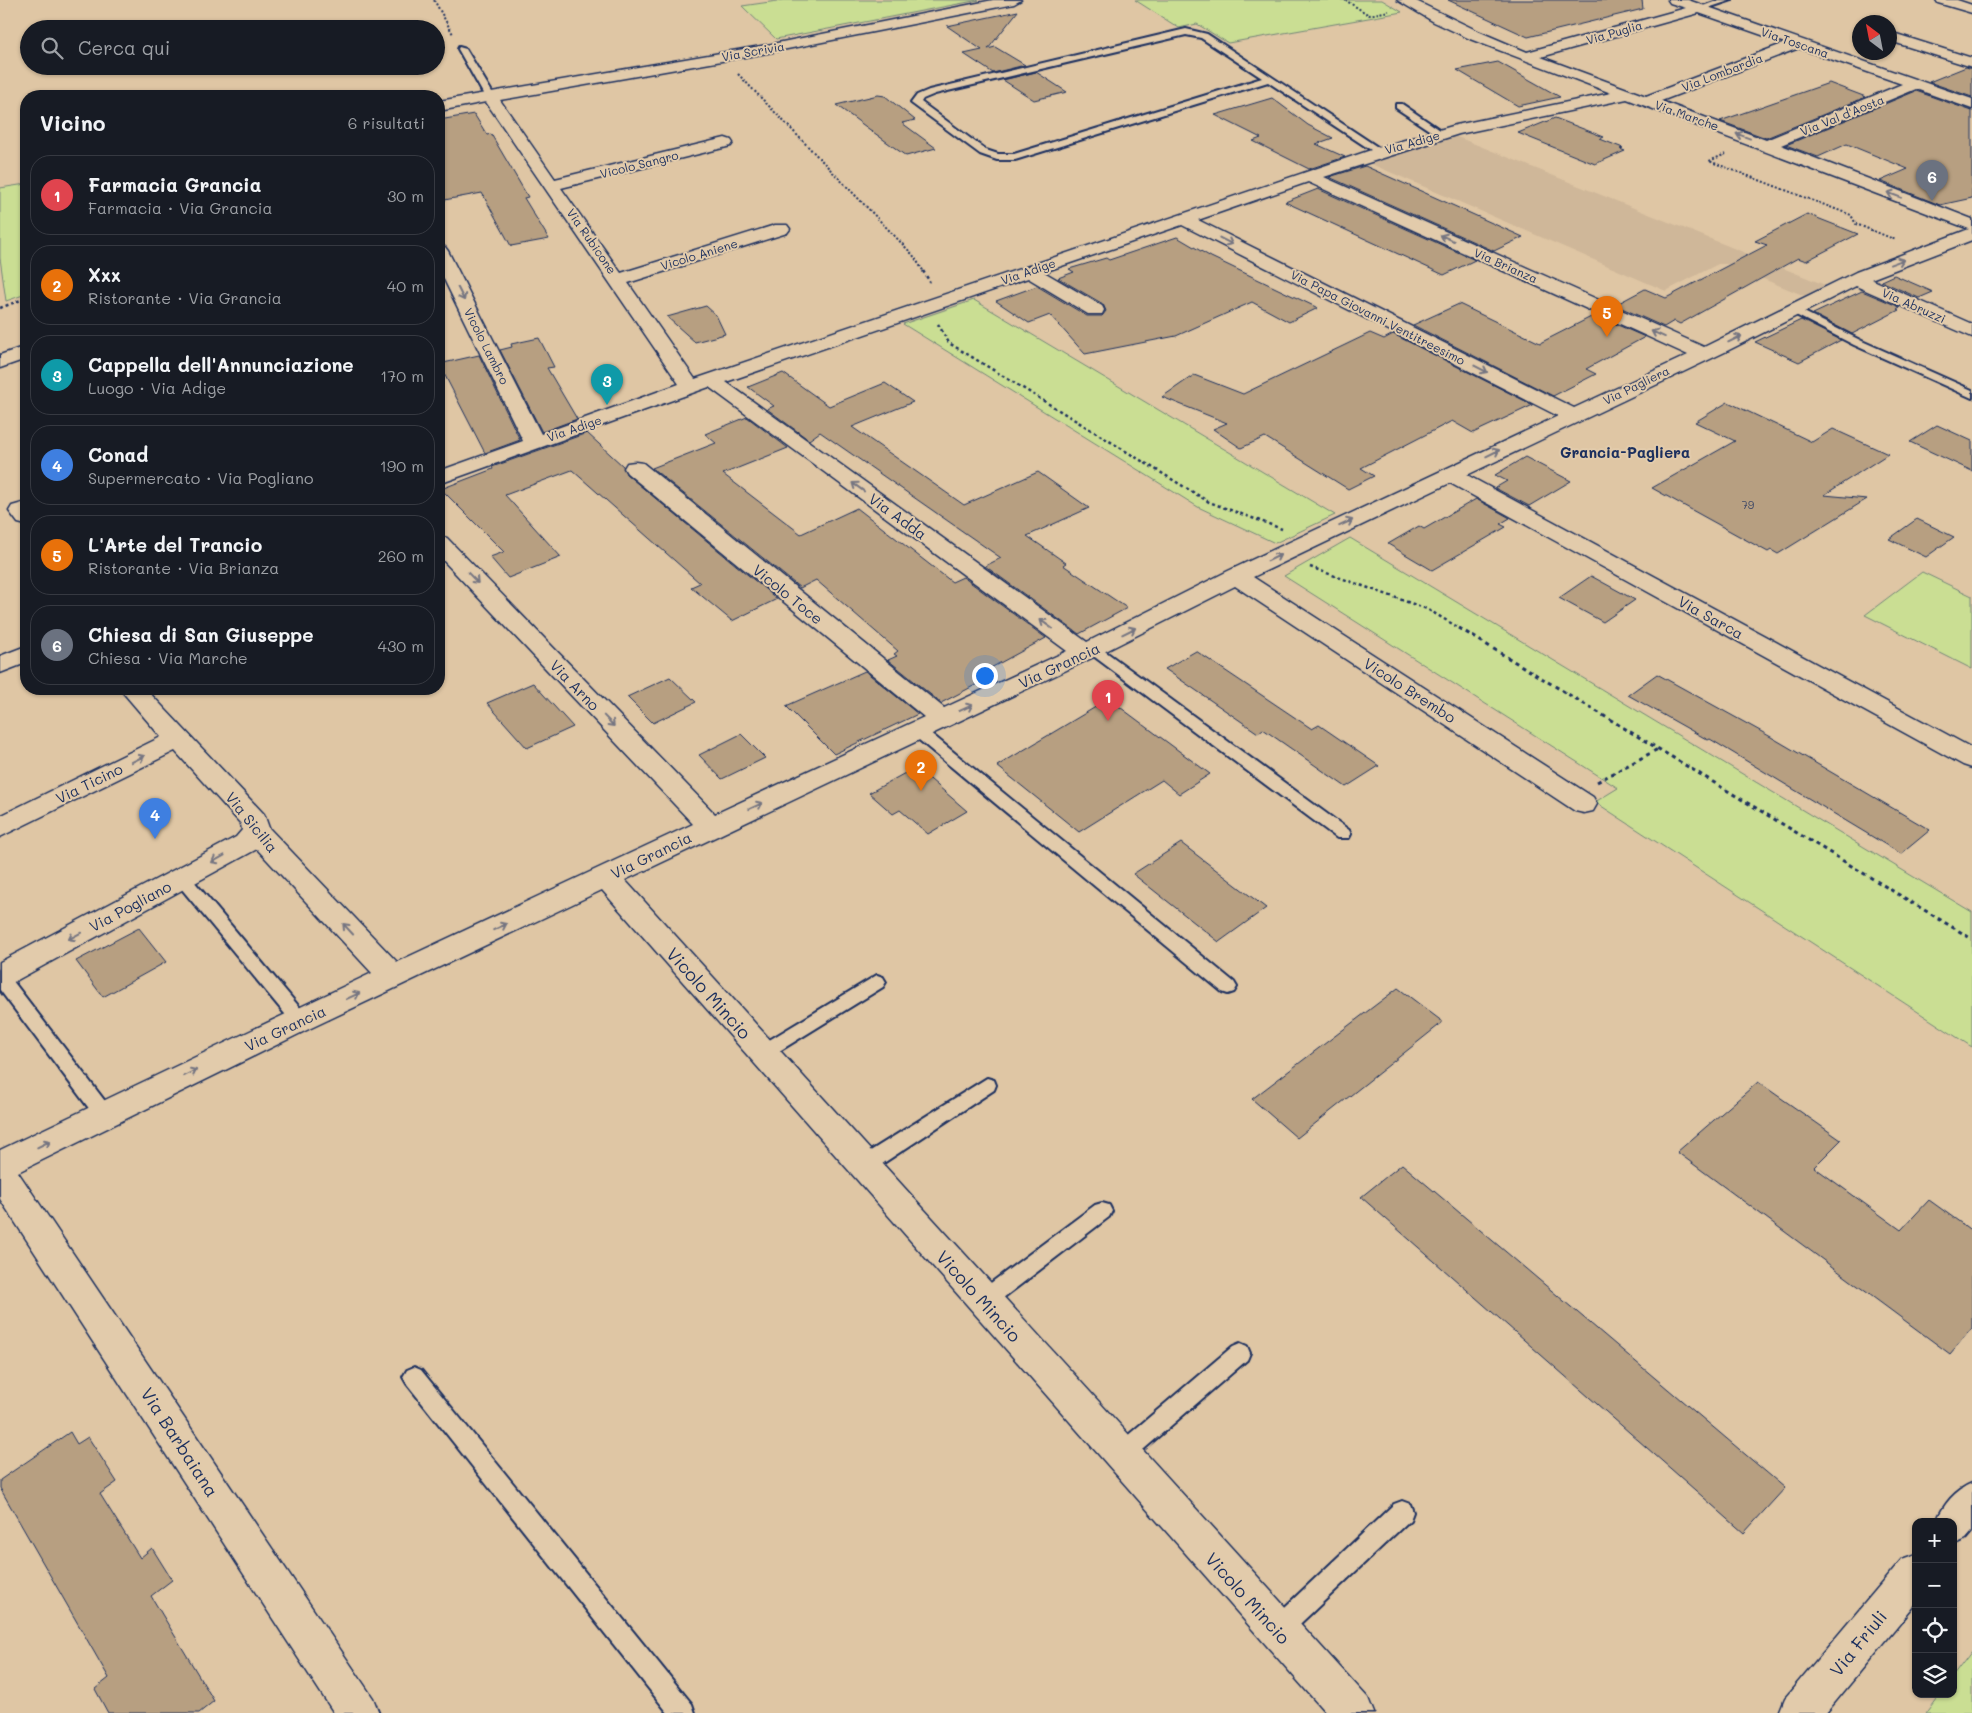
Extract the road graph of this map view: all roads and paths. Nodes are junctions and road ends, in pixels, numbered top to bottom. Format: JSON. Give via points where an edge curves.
{"nodes":[{"id":1,"x":434,"y":0,"type":"edge"},
{"id":2,"x":1014,"y":0,"type":"edge"},
{"id":3,"x":1345,"y":0,"type":"edge"},
{"id":4,"x":1675,"y":0,"type":"edge"},
{"id":5,"x":1728,"y":0,"type":"edge"},
{"id":6,"x":1943,"y":0,"type":"edge"},
{"id":7,"x":1410,"y":3,"type":"edge"},
{"id":8,"x":1699,"y":9,"type":"junction"},
{"id":9,"x":1972,"y":9,"type":"edge"},
{"id":10,"x":1897,"y":38,"type":"edge"},
{"id":11,"x":1799,"y":43,"type":"junction"},
{"id":12,"x":462,"y":49,"type":"joint"},
{"id":13,"x":1529,"y":56,"type":"junction"},
{"id":14,"x":1972,"y":63,"type":"edge"},
{"id":15,"x":736,"y":72,"type":"dead end"},
{"id":16,"x":1269,"y":79,"type":"junction"},
{"id":17,"x":1916,"y":84,"type":"junction"},
{"id":18,"x":1626,"y":95,"type":"junction"},
{"id":19,"x":490,"y":97,"type":"junction"},
{"id":20,"x":1646,"y":100,"type":"junction"},
{"id":21,"x":1972,"y":104,"type":"edge"},
{"id":22,"x":445,"y":105,"type":"edge"},
{"id":23,"x":1399,"y":106,"type":"dead end"},
{"id":24,"x":1441,"y":134,"type":"junction"},
{"id":25,"x":725,"y":143,"type":"dead end"},
{"id":26,"x":1768,"y":145,"type":"junction"},
{"id":27,"x":1380,"y":152,"type":"junction"},
{"id":28,"x":1728,"y":153,"type":"dead end"},
{"id":29,"x":1308,"y":176,"type":"junction"},
{"id":30,"x":553,"y":185,"type":"junction"},
{"id":31,"x":1183,"y":219,"type":"junction"},
{"id":32,"x":1972,"y":225,"type":"edge"},
{"id":33,"x":781,"y":229,"type":"dead end"},
{"id":34,"x":1972,"y":234,"type":"edge"},
{"id":35,"x":1900,"y":242,"type":"dead end"},
{"id":36,"x":445,"y":263,"type":"edge"},
{"id":37,"x":1029,"y":271,"type":"junction"},
{"id":38,"x":1856,"y":279,"type":"junction"},
{"id":39,"x":618,"y":280,"type":"junction"},
{"id":40,"x":934,"y":288,"type":"dead end"},
{"id":41,"x":20,"y":300,"type":"edge"},
{"id":42,"x":0,"y":308,"type":"edge"},
{"id":43,"x":1095,"y":310,"type":"dead end"},
{"id":44,"x":1794,"y":310,"type":"junction"},
{"id":45,"x":935,"y":319,"type":"dead end"},
{"id":46,"x":1972,"y":331,"type":"edge"},
{"id":47,"x":20,"y":354,"type":"edge"},
{"id":48,"x":1703,"y":354,"type":"junction"},
{"id":49,"x":0,"y":362,"type":"edge"},
{"id":50,"x":712,"y":379,"type":"junction"},
{"id":51,"x":691,"y":386,"type":"junction"},
{"id":52,"x":1972,"y":394,"type":"edge"},
{"id":53,"x":1574,"y":416,"type":"junction"},
{"id":54,"x":534,"y":442,"type":"junction"},
{"id":55,"x":635,"y":468,"type":"dead end"},
{"id":56,"x":1449,"y":474,"type":"junction"},
{"id":57,"x":445,"y":476,"type":"edge"},
{"id":58,"x":1296,"y":546,"type":"junction"},
{"id":59,"x":445,"y":549,"type":"edge"},
{"id":60,"x":1236,"y":576,"type":"junction"},
{"id":61,"x":1089,"y":651,"type":"junction"},
{"id":62,"x":20,"y":657,"type":"edge"},
{"id":63,"x":0,"y":665,"type":"edge"},
{"id":64,"x":138,"y":695,"type":"edge"},
{"id":65,"x":942,"y":720,"type":"junction"},
{"id":66,"x":918,"y":731,"type":"junction"},
{"id":67,"x":178,"y":739,"type":"junction"},
{"id":68,"x":1658,"y":748,"type":"junction"},
{"id":69,"x":1972,"y":759,"type":"edge"},
{"id":70,"x":1578,"y":800,"type":"joint"},
{"id":71,"x":711,"y":826,"type":"junction"},
{"id":72,"x":0,"y":827,"type":"edge"},
{"id":73,"x":256,"y":831,"type":"junction"},
{"id":74,"x":1343,"y":834,"type":"dead end"},
{"id":75,"x":606,"y":877,"type":"junction"},
{"id":76,"x":182,"y":878,"type":"junction"},
{"id":77,"x":1972,"y":939,"type":"edge"},
{"id":78,"x":0,"y":976,"type":"edge"},
{"id":79,"x":393,"y":977,"type":"junction"},
{"id":80,"x":876,"y":982,"type":"dead end"},
{"id":81,"x":1228,"y":987,"type":"dead end"},
{"id":82,"x":300,"y":1020,"type":"junction"},
{"id":83,"x":762,"y":1053,"type":"junction"},
{"id":84,"x":987,"y":1085,"type":"dead end"},
{"id":85,"x":104,"y":1114,"type":"junction"},
{"id":86,"x":0,"y":1165,"type":"edge"},
{"id":87,"x":863,"y":1166,"type":"junction"},
{"id":88,"x":0,"y":1172,"type":"edge"},
{"id":89,"x":1102,"y":1211,"type":"dead end"},
{"id":90,"x":983,"y":1301,"type":"junction"},
{"id":91,"x":1240,"y":1353,"type":"dead end"},
{"id":92,"x":414,"y":1377,"type":"dead end"},
{"id":93,"x":1121,"y":1455,"type":"junction"},
{"id":94,"x":1972,"y":1502,"type":"edge"},
{"id":95,"x":1402,"y":1512,"type":"dead end"},
{"id":96,"x":1957,"y":1521,"type":"edge"},
{"id":97,"x":1912,"y":1578,"type":"edge"},
{"id":98,"x":1277,"y":1630,"type":"junction"},
{"id":99,"x":358,"y":1713,"type":"edge"},
{"id":100,"x":683,"y":1713,"type":"edge"},
{"id":101,"x":1353,"y":1713,"type":"edge"},
{"id":102,"x":1800,"y":1713,"type":"edge"}],
"edges":[{"from":1,"to":12,"type":"path"},
{"from":2,"to":19,"type":"street","name":"Via Scrivia","via":[[786,45]]},
{"from":3,"to":7,"type":"path","via":[[1369,15]]},
{"from":4,"to":8,"type":"street","name":"Via Toscana"},
{"from":5,"to":8,"type":"lane"},
{"from":6,"to":9,"type":"street"},
{"from":7,"to":13,"type":"street","name":"Via Marche","via":[[1442,22]]},
{"from":8,"to":11,"type":"street","name":"Via Toscana"},
{"from":8,"to":13,"type":"street","name":"Via Puglia"},
{"from":10,"to":14,"type":"street"},
{"from":11,"to":17,"type":"street","name":"Via Toscana"},
{"from":11,"to":20,"type":"street","name":"Via Lombardia"},
{"from":12,"to":19,"type":"lane"},
{"from":13,"to":18,"type":"street","name":"Via Marche"},
{"from":15,"to":40,"type":"path","via":[[912,255]]},
{"from":16,"to":16,"type":"lane","via":[[1204,36],[1186,32],[932,92],[920,97],[916,104],[983,152],[997,157],[1015,157]]},
{"from":16,"to":27,"type":"lane"},
{"from":17,"to":21,"type":"street","name":"Via Toscana"},
{"from":17,"to":26,"type":"street","name":"Via Val d'Aosta"},
{"from":18,"to":20,"type":"street","name":"Via Marche"},
{"from":18,"to":24,"type":"street","name":"Via Adige"},
{"from":19,"to":22,"type":"street","name":"Via Scrivia"},
{"from":19,"to":30,"type":"street","name":"Via Rubicone"},
{"from":26,"to":20,"type":"street","name":"Via Marche","one_way":true},
{"from":23,"to":24,"type":"lane"},
{"from":24,"to":27,"type":"street","name":"Via Adige"},
{"from":25,"to":30,"type":"street","name":"Vicolo Sangro"},
{"from":32,"to":26,"type":"street","name":"Via Marche","one_way":true},
{"from":27,"to":29,"type":"street","name":"Via Adige"},
{"from":28,"to":35,"type":"path","via":[[1709,161],[1851,215],[1856,224]]},
{"from":29,"to":31,"type":"street","name":"Via Adige"},
{"from":48,"to":29,"type":"street","name":"Via Brianza","one_way":true},
{"from":30,"to":39,"type":"street","name":"Via Rubicone"},
{"from":31,"to":37,"type":"street","name":"Via Adige"},
{"from":31,"to":53,"type":"street","name":"Via Papa Giovanni Ventitreesimo","one_way":true},
{"from":33,"to":39,"type":"street","name":"Vicolo Aniene"},
{"from":38,"to":34,"type":"street","name":"Via Pagliera","one_way":true},
{"from":36,"to":54,"type":"street","name":"Vicolo Lambro","one_way":true},
{"from":37,"to":43,"type":"street"},
{"from":37,"to":50,"type":"street","name":"Via Adige"},
{"from":38,"to":44,"type":"street","name":"Via Pagliera"},
{"from":38,"to":46,"type":"street","name":"Via Abruzzi"},
{"from":39,"to":51,"type":"street","name":"Via Rubicone"},
{"from":41,"to":42,"type":"path"},
{"from":48,"to":44,"type":"street","name":"Via Pagliera","one_way":true},
{"from":44,"to":52,"type":"lane","via":[[1858,343]]},
{"from":45,"to":58,"type":"path","via":[[949,343],[1209,502],[1279,526]]},
{"from":47,"to":49,"type":"street"},
{"from":48,"to":53,"type":"street","name":"Via Pagliera"},
{"from":50,"to":51,"type":"street","name":"Via Adige"},
{"from":61,"to":50,"type":"street","name":"Via Adda","one_way":true},
{"from":51,"to":54,"type":"street","name":"Via Adige"},
{"from":56,"to":53,"type":"street","name":"Via Pagliera","one_way":true},
{"from":54,"to":57,"type":"street","name":"Via Adige"},
{"from":55,"to":65,"type":"street","name":"Vicolo Toce"},
{"from":58,"to":56,"type":"street","name":"Via Pagliera","one_way":true},
{"from":56,"to":69,"type":"street","name":"Via Sarca"},
{"from":60,"to":58,"type":"street","name":"Via Grancia","one_way":true},
{"from":58,"to":68,"type":"path","via":[[1427,608]]},
{"from":59,"to":71,"type":"street","name":"Via Arno","one_way":true},
{"from":61,"to":60,"type":"street","name":"Via Grancia","one_way":true},
{"from":60,"to":70,"type":"street","name":"Vicolo Brembo"},
{"from":65,"to":61,"type":"street","name":"Via Grancia","one_way":true},
{"from":61,"to":74,"type":"lane"},
{"from":62,"to":63,"type":"street"},
{"from":64,"to":67,"type":"street","name":"Via Sicilia"},
{"from":65,"to":66,"type":"street","name":"Via Grancia"},
{"from":71,"to":66,"type":"street","name":"Via Grancia","one_way":true},
{"from":66,"to":81,"type":"lane"},
{"from":72,"to":67,"type":"street","name":"Via Ticino","one_way":true},
{"from":67,"to":73,"type":"street","name":"Via Sicilia","via":[[254,821]]},
{"from":68,"to":70,"type":"path"},
{"from":68,"to":77,"type":"path"},
{"from":71,"to":75,"type":"street","name":"Via Grancia"},
{"from":73,"to":76,"type":"street","name":"Via Pogliano","one_way":true,"via":[[246,844]]},
{"from":79,"to":73,"type":"street","name":"Via Sicilia","one_way":true},
{"from":79,"to":75,"type":"street","name":"Via Grancia","one_way":true},
{"from":75,"to":83,"type":"street","name":"Vicolo Mincio"},
{"from":76,"to":78,"type":"street","name":"Via Pogliano","one_way":true},
{"from":76,"to":82,"type":"lane"},
{"from":78,"to":85,"type":"lane"},
{"from":82,"to":79,"type":"street","name":"Via Grancia","one_way":true},
{"from":80,"to":83,"type":"lane"},
{"from":85,"to":82,"type":"street","name":"Via Grancia","one_way":true},
{"from":83,"to":87,"type":"street","name":"Vicolo Mincio"},
{"from":84,"to":87,"type":"lane"},
{"from":86,"to":85,"type":"street","name":"Via Grancia","one_way":true},
{"from":87,"to":90,"type":"street","name":"Vicolo Mincio"},
{"from":88,"to":99,"type":"street","name":"Via Barbaiana"},
{"from":89,"to":90,"type":"lane"},
{"from":90,"to":93,"type":"street","name":"Vicolo Mincio"},
{"from":91,"to":93,"type":"lane"},
{"from":92,"to":100,"type":"lane"},
{"from":93,"to":98,"type":"street","name":"Vicolo Mincio"},
{"from":94,"to":96,"type":"street"},
{"from":95,"to":98,"type":"lane"},
{"from":97,"to":102,"type":"street","name":"Via Friuli"},
{"from":98,"to":101,"type":"street","name":"Vicolo Mincio"}]}
